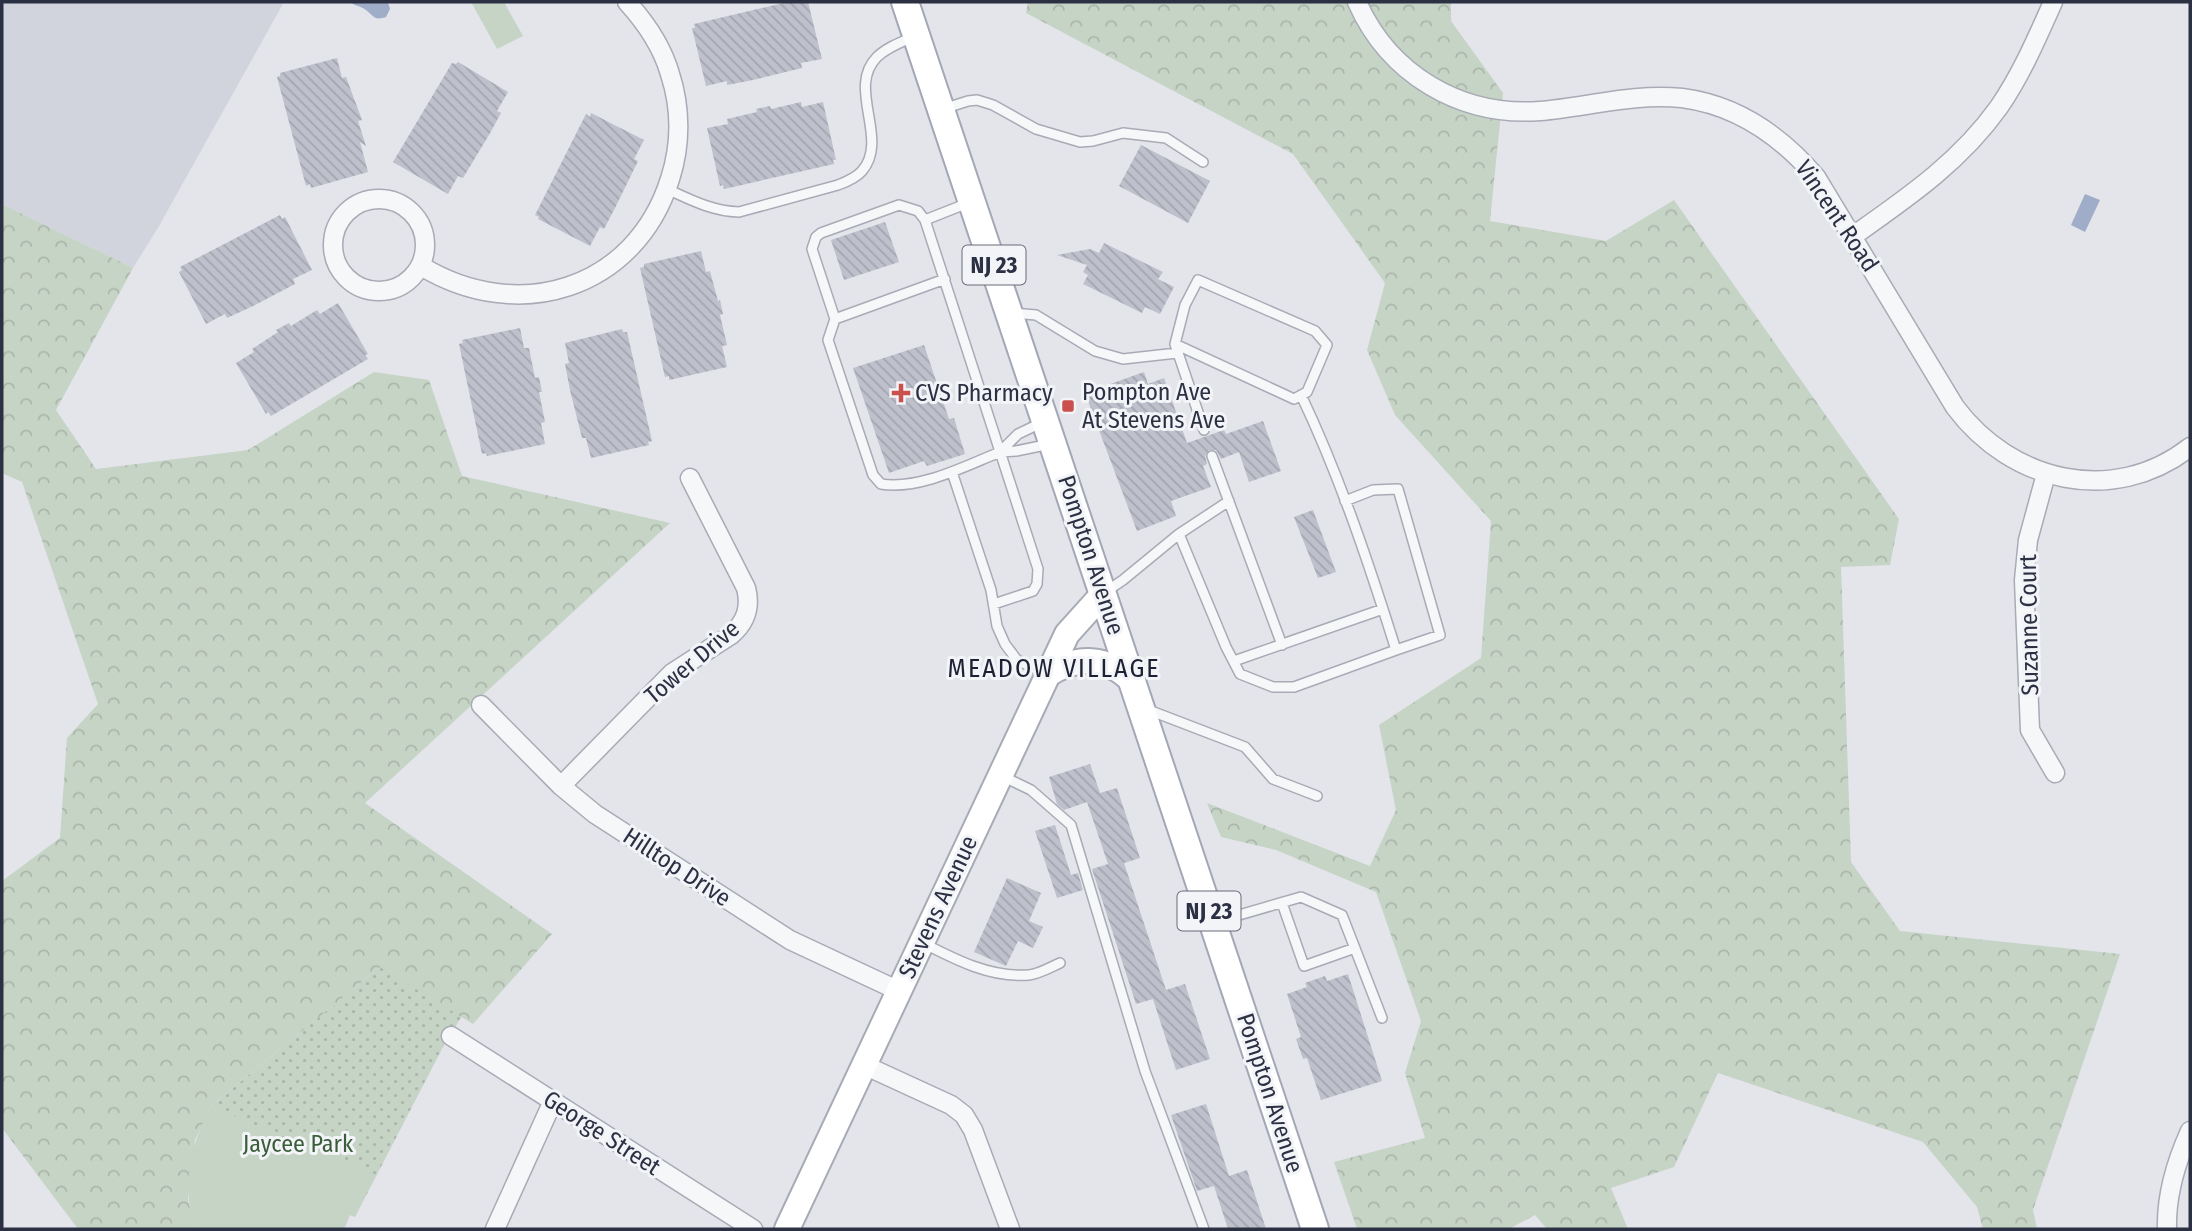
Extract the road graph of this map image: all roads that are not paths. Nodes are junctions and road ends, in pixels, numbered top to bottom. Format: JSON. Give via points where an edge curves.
{"nodes":[{"id":1,"x":627,"y":2,"type":"edge"},
{"id":2,"x":905,"y":2,"type":"edge"},
{"id":3,"x":1357,"y":2,"type":"edge"},
{"id":4,"x":2053,"y":2,"type":"edge"},
{"id":5,"x":917,"y":36,"type":"junction"},
{"id":6,"x":942,"y":109,"type":"junction"},
{"id":7,"x":1203,"y":162,"type":"dead end"},
{"id":8,"x":667,"y":189,"type":"junction"},
{"id":9,"x":973,"y":201,"type":"junction"},
{"id":10,"x":925,"y":220,"type":"junction"},
{"id":11,"x":1853,"y":236,"type":"junction"},
{"id":12,"x":421,"y":266,"type":"junction"},
{"id":13,"x":945,"y":279,"type":"junction"},
{"id":14,"x":1010,"y":313,"type":"junction"},
{"id":15,"x":835,"y":318,"type":"junction"},
{"id":16,"x":1176,"y":349,"type":"junction"},
{"id":17,"x":1301,"y":395,"type":"junction"},
{"id":18,"x":1204,"y":430,"type":"dead end"},
{"id":19,"x":1050,"y":432,"type":"junction"},
{"id":20,"x":2190,"y":447,"type":"edge"},
{"id":21,"x":1000,"y":452,"type":"junction"},
{"id":22,"x":1212,"y":456,"type":"dead end"},
{"id":23,"x":952,"y":472,"type":"junction"},
{"id":24,"x":2046,"y":474,"type":"junction"},
{"id":25,"x":690,"y":478,"type":"dead end"},
{"id":26,"x":1229,"y":501,"type":"junction"},
{"id":27,"x":1345,"y":501,"type":"junction"},
{"id":28,"x":1179,"y":534,"type":"junction"},
{"id":29,"x":1103,"y":594,"type":"junction"},
{"id":30,"x":994,"y":604,"type":"junction"},
{"id":31,"x":1383,"y":609,"type":"junction"},
{"id":32,"x":1282,"y":645,"type":"junction"},
{"id":33,"x":1396,"y":650,"type":"junction"},
{"id":34,"x":1234,"y":662,"type":"junction"},
{"id":35,"x":1047,"y":674,"type":"junction"},
{"id":36,"x":1137,"y":695,"type":"junction"},
{"id":37,"x":481,"y":705,"type":"dead end"},
{"id":38,"x":2055,"y":773,"type":"dead end"},
{"id":39,"x":1000,"y":776,"type":"junction"},
{"id":40,"x":561,"y":786,"type":"junction"},
{"id":41,"x":1317,"y":796,"type":"dead end"},
{"id":42,"x":1282,"y":903,"type":"junction"},
{"id":43,"x":1213,"y":922,"type":"junction"},
{"id":44,"x":922,"y":943,"type":"junction"},
{"id":45,"x":1355,"y":948,"type":"junction"},
{"id":46,"x":1060,"y":963,"type":"dead end"},
{"id":47,"x":899,"y":992,"type":"junction"},
{"id":48,"x":1382,"y":1018,"type":"dead end"},
{"id":49,"x":452,"y":1036,"type":"dead end"},
{"id":50,"x":864,"y":1065,"type":"junction"},
{"id":51,"x":553,"y":1101,"type":"junction"},
{"id":52,"x":2190,"y":1131,"type":"edge"},
{"id":53,"x":495,"y":1229,"type":"edge"},
{"id":54,"x":753,"y":1229,"type":"edge"},
{"id":55,"x":787,"y":1229,"type":"edge"},
{"id":56,"x":1010,"y":1229,"type":"edge"},
{"id":57,"x":1204,"y":1229,"type":"edge"},
{"id":58,"x":1315,"y":1229,"type":"edge"},
{"id":59,"x":2167,"y":1229,"type":"edge"}],
"edges":[{"from":1,"to":8,"type":"street","via":[[653,35],[676,95],[678,142]]},
{"from":2,"to":5,"type":"main road","name":"Pompton Avenue","number":"NJ 23"},
{"from":3,"to":11,"type":"street","name":"Vincent Road","via":[[1396,61],[1427,85],[1463,102],[1522,112],[1662,97],[1706,103],[1748,120],[1801,160]]},
{"from":4,"to":11,"type":"street","via":[[2013,85],[1977,136],[1934,178]]},
{"from":5,"to":6,"type":"main road","name":"Pompton Avenue","number":"NJ 23"},
{"from":5,"to":8,"type":"lane","via":[[875,58],[867,72],[871,149],[861,172],[849,180],[739,212],[699,204]]},
{"from":6,"to":7,"type":"lane","via":[[978,100],[1036,129],[1080,142],[1123,133],[1166,138]]},
{"from":6,"to":9,"type":"main road","name":"Pompton Avenue","number":"NJ 23"},
{"from":8,"to":12,"type":"street","via":[[653,219],[630,248],[600,271],[567,287],[531,295],[494,294],[442,279]]},
{"from":9,"to":10,"type":"lane"},
{"from":9,"to":14,"type":"main road","name":"Pompton Avenue","number":"NJ 23"},
{"from":10,"to":13,"type":"lane"},
{"from":10,"to":15,"type":"lane","via":[[918,211],[899,205],[816,237],[812,248]]},
{"from":11,"to":24,"type":"street","name":"Vincent Road","via":[[1967,422],[2003,453]]},
{"from":12,"to":12,"type":"street","via":[[426,251],[420,221],[396,202],[381,199],[352,207],[334,232],[335,262],[344,276],[370,291],[400,287]]},
{"from":13,"to":15,"type":"lane"},
{"from":13,"to":21,"type":"lane"},
{"from":14,"to":16,"type":"lane","via":[[1035,315],[1095,351],[1123,359]]},
{"from":14,"to":19,"type":"main road","name":"Pompton Avenue","number":"NJ 23"},
{"from":15,"to":23,"type":"lane","via":[[828,340],[873,475],[881,484],[891,486]]},
{"from":16,"to":17,"type":"lane","via":[[1294,399]]},
{"from":16,"to":17,"type":"lane","via":[[1185,305],[1198,280],[1315,331],[1327,345],[1307,392]]},
{"from":16,"to":18,"type":"lane"},
{"from":17,"to":27,"type":"lane"},
{"from":19,"to":21,"type":"lane","via":[[1016,452]]},
{"from":19,"to":21,"type":"lane","via":[[1018,434]]},
{"from":19,"to":29,"type":"main road","name":"Pompton Avenue","number":"NJ 23"},
{"from":20,"to":24,"type":"street","name":"Vincent Road","via":[[2153,468],[2118,478],[2082,480]]},
{"from":21,"to":23,"type":"lane"},
{"from":21,"to":30,"type":"lane","via":[[1038,569],[1033,591]]},
{"from":22,"to":26,"type":"lane"},
{"from":23,"to":30,"type":"lane"},
{"from":24,"to":38,"type":"street","name":"Suzanne Court","via":[[2028,540],[2024,580],[2031,730]]},
{"from":25,"to":40,"type":"street","name":"Tower Drive","via":[[746,589],[747,615],[731,635],[672,673]]},
{"from":26,"to":28,"type":"lane"},
{"from":26,"to":32,"type":"lane"},
{"from":27,"to":31,"type":"lane"},
{"from":27,"to":33,"type":"lane","via":[[1373,490],[1398,489],[1440,635]]},
{"from":28,"to":29,"type":"lane"},
{"from":28,"to":34,"type":"lane"},
{"from":29,"to":35,"type":"main road","name":"Stevens Avenue","via":[[1066,634]]},
{"from":29,"to":36,"type":"main road","name":"Pompton Avenue","number":"NJ 23"},
{"from":30,"to":35,"type":"lane","via":[[997,626],[1017,660]]},
{"from":31,"to":32,"type":"lane"},
{"from":31,"to":33,"type":"lane"},
{"from":32,"to":34,"type":"lane"},
{"from":33,"to":34,"type":"lane","via":[[1294,687],[1273,687],[1240,674]]},
{"from":35,"to":36,"type":"main road","via":[[1067,663],[1090,660],[1109,664],[1126,675]]},
{"from":35,"to":39,"type":"main road","name":"Stevens Avenue"},
{"from":36,"to":41,"type":"lane","via":[[1245,747],[1273,779]]},
{"from":36,"to":43,"type":"main road","name":"Pompton Avenue","number":"NJ 23"},
{"from":37,"to":40,"type":"street","name":"Hilltop Drive"},
{"from":39,"to":44,"type":"main road","name":"Stevens Avenue"},
{"from":39,"to":57,"type":"lane","via":[[1031,790],[1071,825],[1144,1071]]},
{"from":40,"to":47,"type":"street","name":"Hilltop Drive","via":[[595,814],[790,940]]},
{"from":42,"to":43,"type":"lane"},
{"from":42,"to":45,"type":"lane","via":[[1301,897],[1342,915]]},
{"from":42,"to":45,"type":"lane","via":[[1304,966]]},
{"from":43,"to":58,"type":"main road","name":"Pompton Avenue","number":"NJ 23"},
{"from":44,"to":46,"type":"lane","via":[[990,972],[1031,975]]},
{"from":44,"to":47,"type":"main road","name":"Stevens Avenue"},
{"from":45,"to":48,"type":"lane"},
{"from":47,"to":50,"type":"main road","name":"Stevens Avenue"},
{"from":49,"to":51,"type":"street","name":"George Street"},
{"from":50,"to":55,"type":"main road","name":"Stevens Avenue"},
{"from":50,"to":56,"type":"street","via":[[964,1115],[974,1130]]},
{"from":51,"to":53,"type":"street"},
{"from":51,"to":54,"type":"street","name":"George Street"},
{"from":52,"to":59,"type":"street","via":[[2174,1171]]}]}
